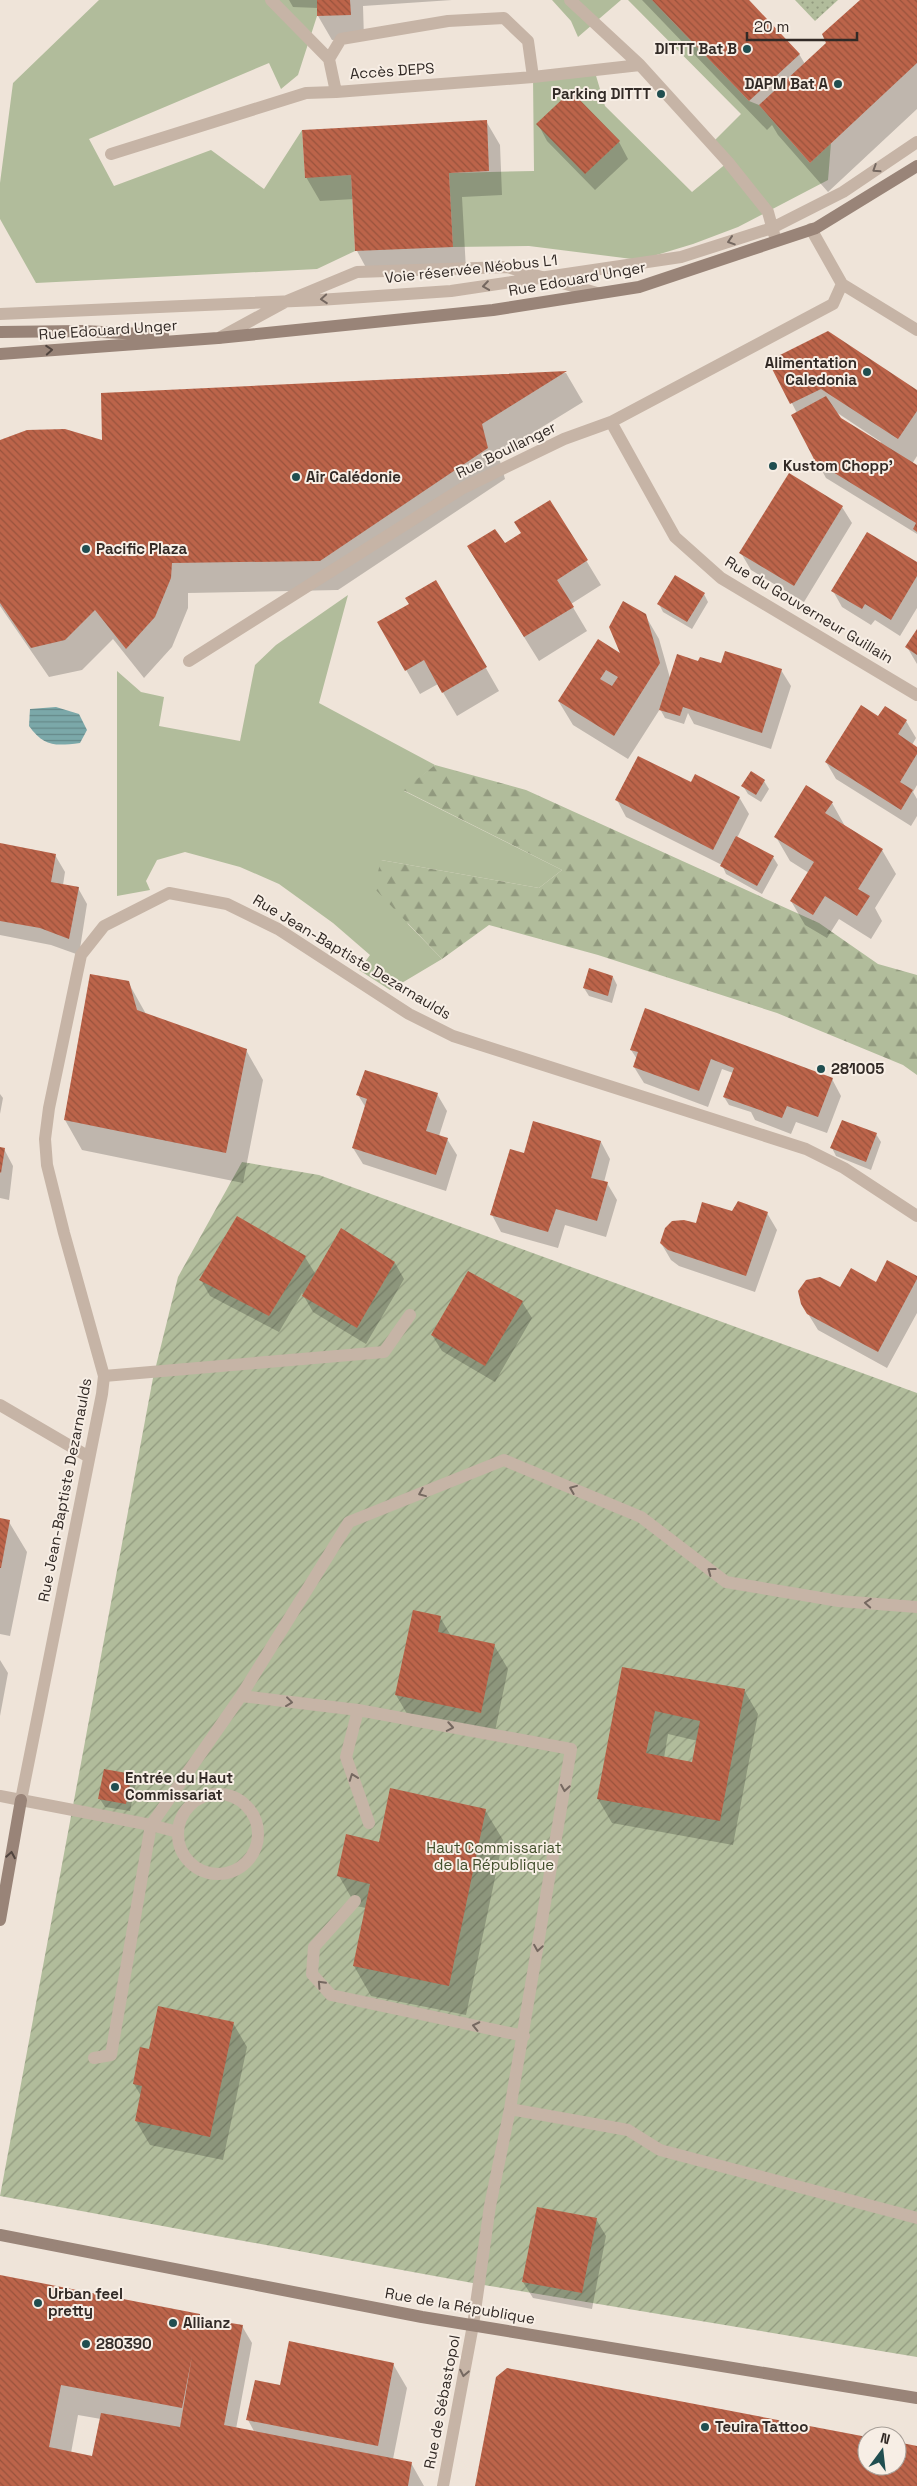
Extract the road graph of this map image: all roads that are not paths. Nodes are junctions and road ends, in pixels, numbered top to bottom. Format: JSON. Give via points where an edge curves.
{"nodes":[{"id":1,"x":271,"y":0,"type":"edge"},
{"id":2,"x":570,"y":0,"type":"edge"},
{"id":3,"x":328,"y":60,"type":"junction"},
{"id":4,"x":640,"y":65,"type":"junction"},
{"id":5,"x":533,"y":78,"type":"junction"},
{"id":6,"x":336,"y":92,"type":"junction"},
{"id":7,"x":917,"y":142,"type":"edge"},
{"id":8,"x":111,"y":154,"type":"dead end"},
{"id":9,"x":917,"y":166,"type":"edge"},
{"id":10,"x":772,"y":228,"type":"junction"},
{"id":11,"x":811,"y":229,"type":"junction"},
{"id":12,"x":776,"y":241,"type":"junction"},
{"id":13,"x":545,"y":278,"type":"junction"},
{"id":14,"x":842,"y":284,"type":"junction"},
{"id":15,"x":597,"y":293,"type":"junction"},
{"id":16,"x":287,"y":301,"type":"junction"},
{"id":17,"x":0,"y":314,"type":"edge"},
{"id":18,"x":917,"y":330,"type":"edge"},
{"id":19,"x":0,"y":332,"type":"edge"},
{"id":20,"x":218,"y":338,"type":"junction"},
{"id":21,"x":0,"y":354,"type":"edge"},
{"id":22,"x":611,"y":422,"type":"junction"},
{"id":23,"x":189,"y":662,"type":"dead end"},
{"id":24,"x":917,"y":695,"type":"edge"},
{"id":25,"x":917,"y":1216,"type":"edge"},
{"id":26,"x":410,"y":1315,"type":"dead end"},
{"id":27,"x":104,"y":1376,"type":"junction"},
{"id":28,"x":0,"y":1405,"type":"edge"},
{"id":29,"x":89,"y":1457,"type":"junction"},
{"id":30,"x":917,"y":1606,"type":"edge"},
{"id":31,"x":241,"y":1696,"type":"junction"},
{"id":32,"x":358,"y":1710,"type":"junction"},
{"id":33,"x":0,"y":1796,"type":"edge"},
{"id":34,"x":21,"y":1800,"type":"junction"},
{"id":35,"x":369,"y":1823,"type":"dead end"},
{"id":36,"x":152,"y":1825,"type":"junction"},
{"id":37,"x":178,"y":1832,"type":"junction"},
{"id":38,"x":355,"y":1901,"type":"dead end"},
{"id":39,"x":0,"y":1920,"type":"edge"},
{"id":40,"x":524,"y":2036,"type":"junction"},
{"id":41,"x":94,"y":2058,"type":"dead end"},
{"id":42,"x":510,"y":2109,"type":"junction"},
{"id":43,"x":917,"y":2218,"type":"edge"},
{"id":44,"x":0,"y":2235,"type":"edge"},
{"id":45,"x":473,"y":2325,"type":"junction"},
{"id":46,"x":917,"y":2398,"type":"edge"},
{"id":47,"x":442,"y":2486,"type":"edge"}],
"edges":[{"from":1,"to":3,"type":"street"},
{"from":2,"to":4,"type":"street"},
{"from":3,"to":5,"type":"street","name":"Accès DEPS","via":[[341,39],[448,21],[504,18],[528,41]]},
{"from":3,"to":6,"type":"street","name":"Accès DEPS"},
{"from":4,"to":5,"type":"street","name":"Accès DEPS"},
{"from":4,"to":10,"type":"street","via":[[728,162],[768,212]]},
{"from":5,"to":6,"type":"street","name":"Accès DEPS"},
{"from":6,"to":8,"type":"street","via":[[306,93]]},
{"from":7,"to":10,"type":"street","name":"Voie réservée Néobus L1","one_way":true,"via":[[843,192]]},
{"from":9,"to":11,"type":"street","name":"Rue Edouard Unger"},
{"from":10,"to":12,"type":"street"},
{"from":10,"to":13,"type":"street","name":"Voie réservée Néobus L1","one_way":true,"via":[[681,257]]},
{"from":11,"to":12,"type":"street","name":"Rue Edouard Unger"},
{"from":11,"to":14,"type":"street"},
{"from":12,"to":15,"type":"street","name":"Rue Edouard Unger","via":[[639,287]]},
{"from":13,"to":15,"type":"street"},
{"from":13,"to":16,"type":"street","name":"Voie réservée Néobus L1","one_way":true,"via":[[451,291]]},
{"from":13,"to":16,"type":"street","via":[[507,267],[358,272]]},
{"from":14,"to":18,"type":"street"},
{"from":14,"to":22,"type":"street","name":"Rue Boullanger","via":[[833,304]]},
{"from":15,"to":20,"type":"street","name":"Rue Edouard Unger","via":[[493,310]]},
{"from":16,"to":17,"type":"street","name":"Voie réservée Néobus L1"},
{"from":16,"to":20,"type":"street"},
{"from":19,"to":20,"type":"street","name":"Rue Edouard Unger","via":[[82,331]]},
{"from":21,"to":20,"type":"street","name":"Rue Edouard Unger","one_way":true},
{"from":22,"to":23,"type":"street","name":"Rue Boullanger","via":[[564,439],[463,488]]},
{"from":22,"to":24,"type":"street","name":"Rue du Gouverneur Guillain","via":[[675,537],[729,582]]},
{"from":25,"to":27,"type":"street","name":"Rue Jean-Baptiste Dezarnaulds","via":[[844,1168],[806,1149],[453,1036],[410,1014],[278,929],[247,913],[227,904],[169,893],[104,926],[81,955],[49,1108],[46,1165]]},
{"from":26,"to":27,"type":"street","via":[[384,1352]]},
{"from":27,"to":29,"type":"street","name":"Rue Jean-Baptiste Dezarnaulds"},
{"from":28,"to":29,"type":"street"},
{"from":29,"to":34,"type":"street","name":"Rue Jean-Baptiste Dezarnaulds"},
{"from":30,"to":31,"type":"street","one_way":true,"via":[[839,1601],[726,1582],[641,1517],[504,1460],[349,1522]]},
{"from":31,"to":32,"type":"street","one_way":true},
{"from":31,"to":36,"type":"street"},
{"from":35,"to":32,"type":"street","one_way":true,"via":[[346,1757]]},
{"from":32,"to":40,"type":"street","name":"Rue de Sébastopol","one_way":true,"via":[[571,1749]]},
{"from":33,"to":34,"type":"street"},
{"from":34,"to":36,"type":"street"},
{"from":39,"to":34,"type":"street","one_way":true},
{"from":36,"to":37,"type":"street"},
{"from":36,"to":41,"type":"street","via":[[111,2055]]},
{"from":37,"to":37,"type":"street","via":[[179,1845],[189,1861],[205,1872],[218,1874],[231,1872],[252,1856],[258,1832],[248,1807],[224,1795],[198,1799],[181,1818]]},
{"from":40,"to":38,"type":"street","one_way":true,"via":[[332,1995],[312,1974],[314,1947]]},
{"from":40,"to":42,"type":"street","name":"Rue de Sébastopol"},
{"from":42,"to":43,"type":"street","via":[[628,2130],[660,2150]]},
{"from":42,"to":45,"type":"street","name":"Rue de Sébastopol","via":[[490,2206]]},
{"from":44,"to":45,"type":"street","name":"Rue de la République"},
{"from":45,"to":46,"type":"street","name":"Rue de la République"},
{"from":45,"to":47,"type":"street","name":"Rue de Sébastopol","one_way":true}]}
